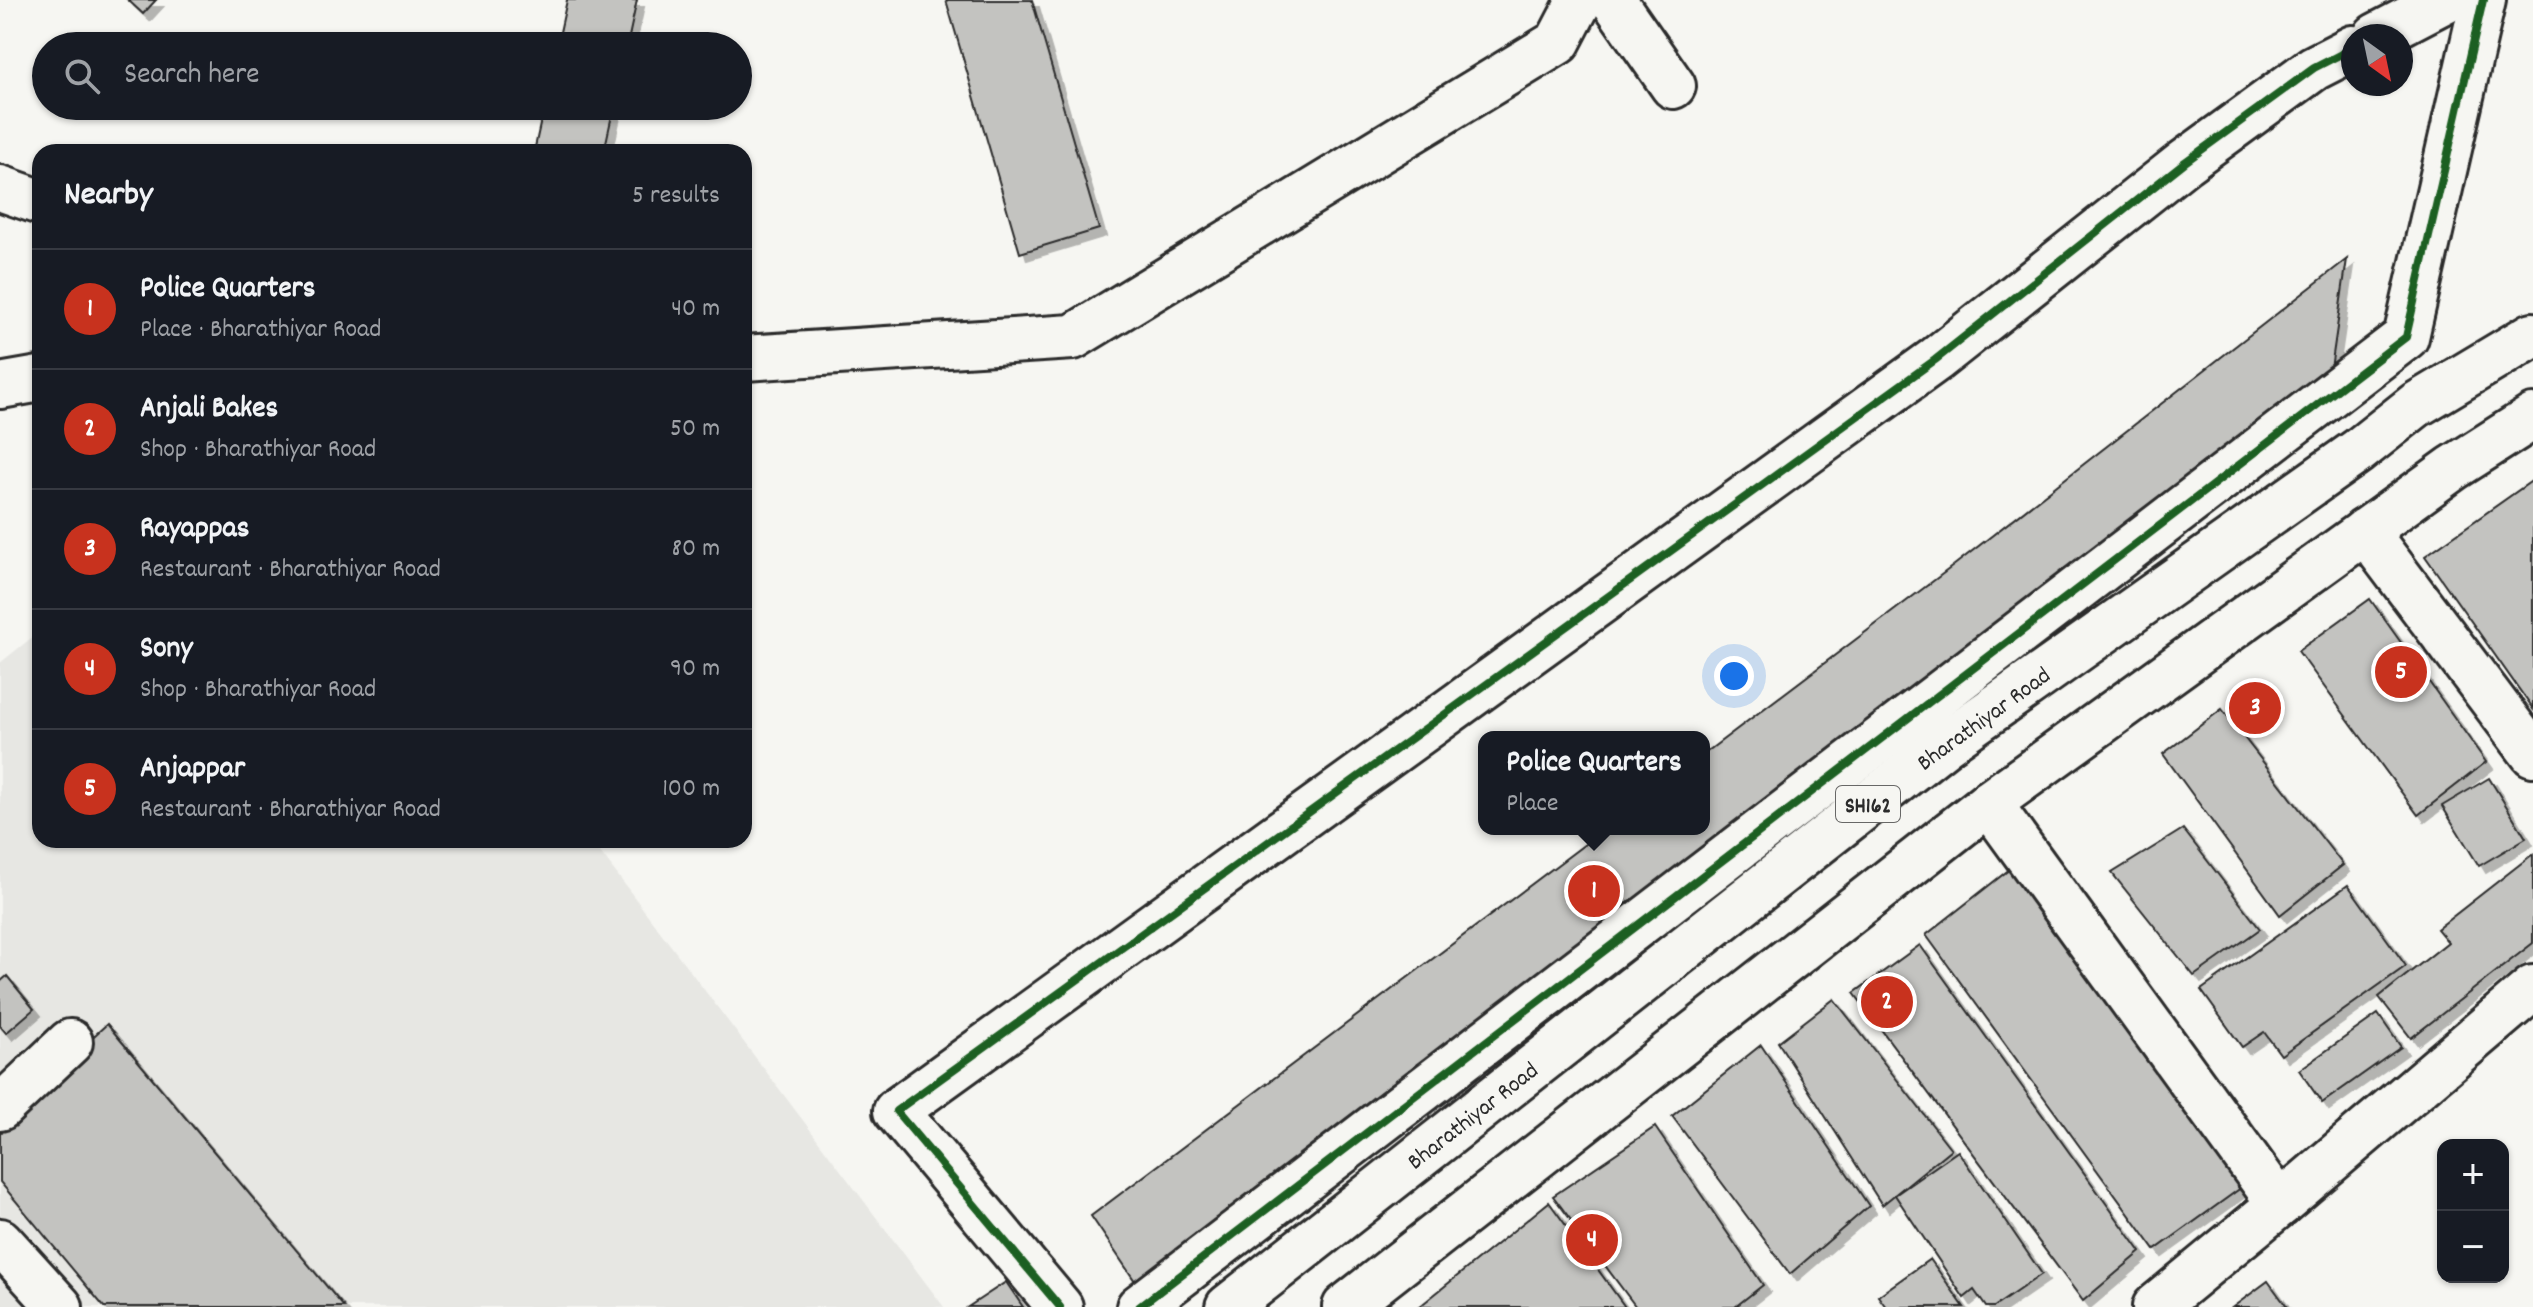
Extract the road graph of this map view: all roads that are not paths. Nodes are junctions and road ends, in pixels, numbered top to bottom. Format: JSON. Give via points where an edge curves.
{"nodes":[{"id":1,"x":1580,"y":0,"type":"edge"},
{"id":2,"x":1613,"y":0,"type":"edge"},
{"id":3,"x":2445,"y":0,"type":"edge"},
{"id":4,"x":2483,"y":0,"type":"edge"},
{"id":5,"x":2399,"y":24,"type":"edge"},
{"id":6,"x":2341,"y":54,"type":"edge"},
{"id":7,"x":1673,"y":86,"type":"dead end"},
{"id":8,"x":0,"y":188,"type":"edge"},
{"id":9,"x":32,"y":199,"type":"edge"},
{"id":10,"x":2533,"y":335,"type":"edge"},
{"id":11,"x":752,"y":357,"type":"edge"},
{"id":12,"x":32,"y":380,"type":"edge"},
{"id":13,"x":0,"y":386,"type":"edge"},
{"id":14,"x":2533,"y":417,"type":"edge"},
{"id":15,"x":2365,"y":531,"type":"junction"},
{"id":16,"x":2533,"y":754,"type":"edge"},
{"id":17,"x":1989,"y":803,"type":"junction"},
{"id":18,"x":2533,"y":988,"type":"edge"},
{"id":19,"x":70,"y":1042,"type":"dead end"},
{"id":20,"x":0,"y":1108,"type":"edge"},
{"id":21,"x":2280,"y":1204,"type":"junction"},
{"id":22,"x":0,"y":1241,"type":"edge"},
{"id":23,"x":60,"y":1307,"type":"edge"},
{"id":24,"x":1060,"y":1307,"type":"edge"},
{"id":25,"x":1139,"y":1307,"type":"edge"},
{"id":26,"x":1228,"y":1307,"type":"edge"},
{"id":27,"x":1345,"y":1307,"type":"edge"},
{"id":28,"x":2155,"y":1307,"type":"edge"}],
"edges":[{"from":1,"to":11,"type":"street","via":[[1558,42],[1073,337]]},
{"from":2,"to":7,"type":"street"},
{"from":3,"to":5,"type":"street"},
{"from":4,"to":25,"type":"street","via":[[2406,337]]},
{"from":6,"to":24,"type":"street","via":[[2198,152],[1935,360],[896,1111]]},
{"from":8,"to":9,"type":"street"},
{"from":10,"to":26,"type":"street","name":"Bharathiyar Road","number":"SH162","via":[[2416,405],[1947,742]]},
{"from":12,"to":13,"type":"street"},
{"from":14,"to":15,"type":"street"},
{"from":15,"to":16,"type":"street"},
{"from":15,"to":17,"type":"street"},
{"from":17,"to":21,"type":"street"},
{"from":17,"to":27,"type":"street"},
{"from":18,"to":21,"type":"street"},
{"from":19,"to":20,"type":"street"},
{"from":21,"to":28,"type":"street"},
{"from":22,"to":23,"type":"street"}]}
